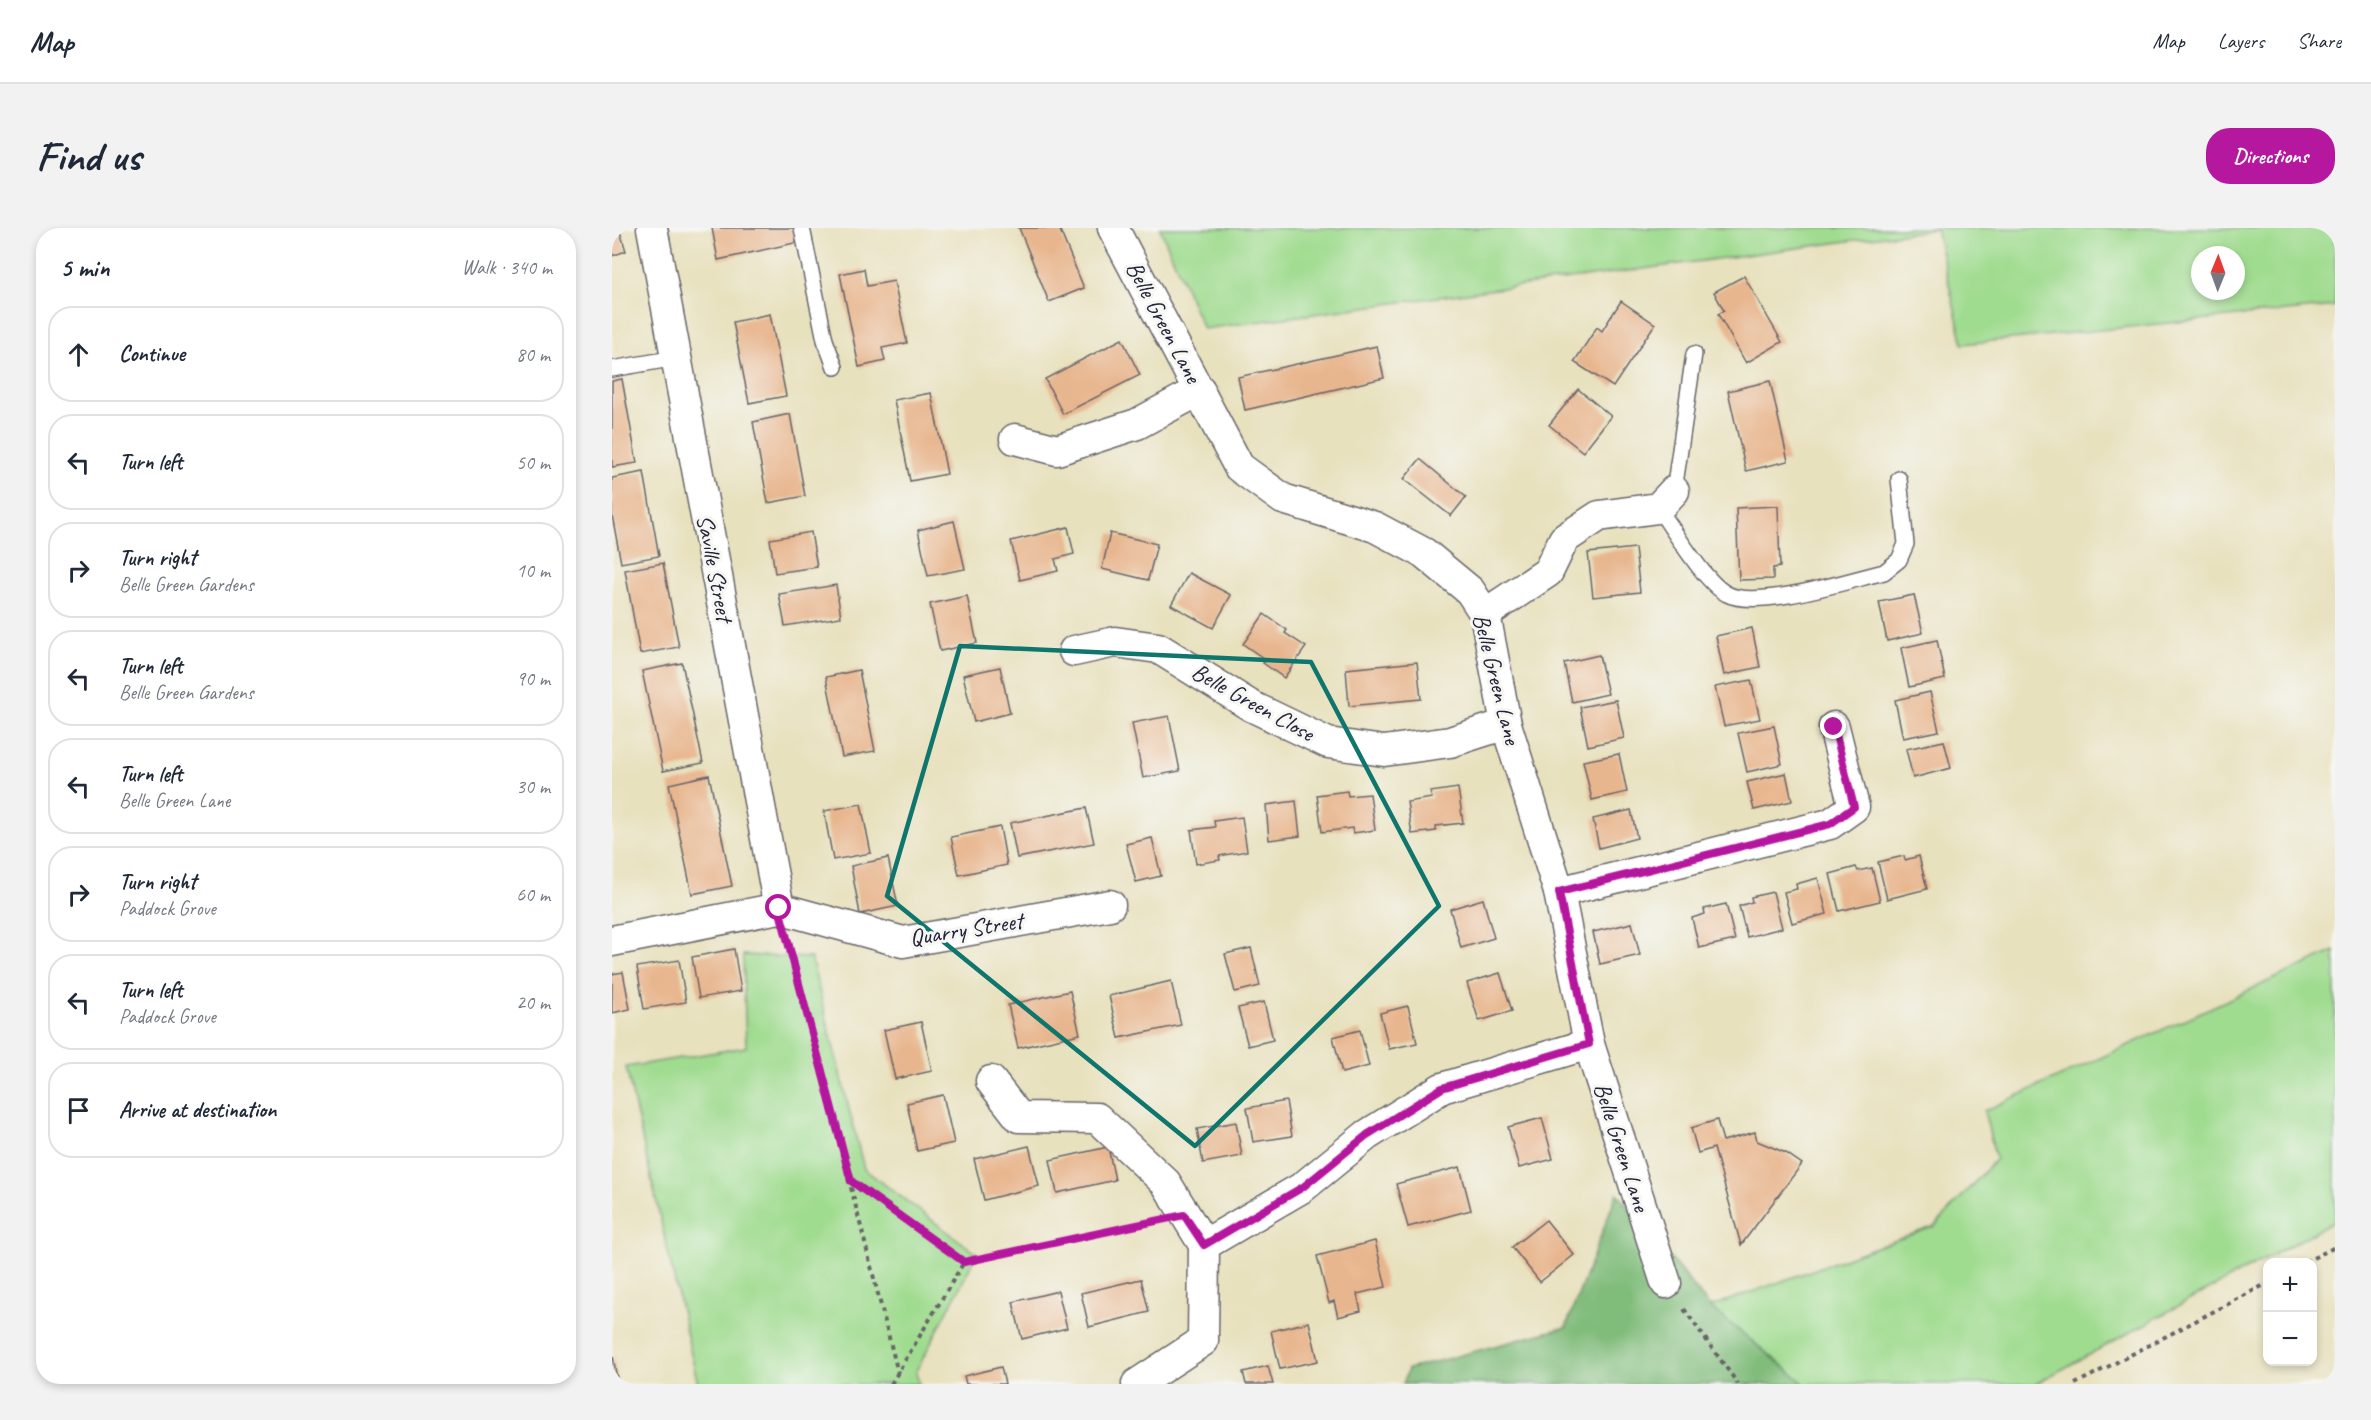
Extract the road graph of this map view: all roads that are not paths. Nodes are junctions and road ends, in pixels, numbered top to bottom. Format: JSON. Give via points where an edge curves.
{"nodes":[{"id":1,"x":652,"y":228,"type":"edge"},
{"id":2,"x":802,"y":228,"type":"edge"},
{"id":3,"x":1113,"y":228,"type":"edge"},
{"id":4,"x":1694,"y":354,"type":"dead end"},
{"id":5,"x":676,"y":358,"type":"junction"},
{"id":6,"x":835,"y":367,"type":"dead end"},
{"id":7,"x":612,"y":369,"type":"edge"},
{"id":8,"x":1200,"y":390,"type":"junction"},
{"id":9,"x":1015,"y":439,"type":"dead end"},
{"id":10,"x":1899,"y":479,"type":"dead end"},
{"id":11,"x":1666,"y":500,"type":"junction"},
{"id":12,"x":1485,"y":614,"type":"junction"},
{"id":13,"x":1074,"y":651,"type":"dead end"},
{"id":14,"x":1506,"y":724,"type":"junction"},
{"id":15,"x":1834,"y":727,"type":"dead end"},
{"id":16,"x":1559,"y":892,"type":"junction"},
{"id":17,"x":1110,"y":905,"type":"dead end"},
{"id":18,"x":779,"y":908,"type":"junction"},
{"id":19,"x":612,"y":941,"type":"edge"},
{"id":20,"x":1589,"y":1044,"type":"junction"},
{"id":21,"x":991,"y":1081,"type":"dead end"},
{"id":22,"x":1204,"y":1245,"type":"junction"},
{"id":23,"x":1666,"y":1283,"type":"road end"},
{"id":24,"x":1137,"y":1384,"type":"edge"}],
"edges":[{"from":1,"to":5,"type":"street","name":"Saville Street"},
{"from":2,"to":6,"type":"lane","via":[[825,340]]},
{"from":3,"to":8,"type":"street","name":"Belle Green Lane"},
{"from":4,"to":11,"type":"lane"},
{"from":5,"to":7,"type":"lane"},
{"from":5,"to":18,"type":"street","name":"Saville Street"},
{"from":8,"to":9,"type":"street","via":[[1137,424],[1057,450]]},
{"from":8,"to":12,"type":"street","name":"Belle Green Lane","via":[[1239,467],[1283,500],[1375,527],[1424,553],[1470,591]]},
{"from":10,"to":11,"type":"lane","via":[[1906,544],[1899,560],[1884,573],[1768,599],[1743,600],[1726,594],[1710,580]]},
{"from":11,"to":12,"type":"street","via":[[1599,516],[1564,539],[1548,572]]},
{"from":12,"to":14,"type":"street","name":"Belle Green Lane"},
{"from":13,"to":14,"type":"street","name":"Belle Green Close","via":[[1115,642],[1158,648],[1251,706],[1328,743],[1384,751],[1450,742]]},
{"from":14,"to":16,"type":"street","name":"Belle Green Lane"},
{"from":15,"to":16,"type":"street","via":[[1854,807],[1830,824]]},
{"from":16,"to":20,"type":"street","name":"Belle Green Lane"},
{"from":17,"to":18,"type":"street","name":"Quarry Street","via":[[903,942]]},
{"from":18,"to":19,"type":"street","name":"Quarry Street"},
{"from":20,"to":22,"type":"street","via":[[1442,1088],[1367,1135],[1303,1187]]},
{"from":20,"to":23,"type":"street","name":"Belle Green Lane"},
{"from":21,"to":22,"type":"street","via":[[1019,1117],[1096,1118],[1166,1183]]},
{"from":22,"to":24,"type":"street","via":[[1203,1341]]}]}
